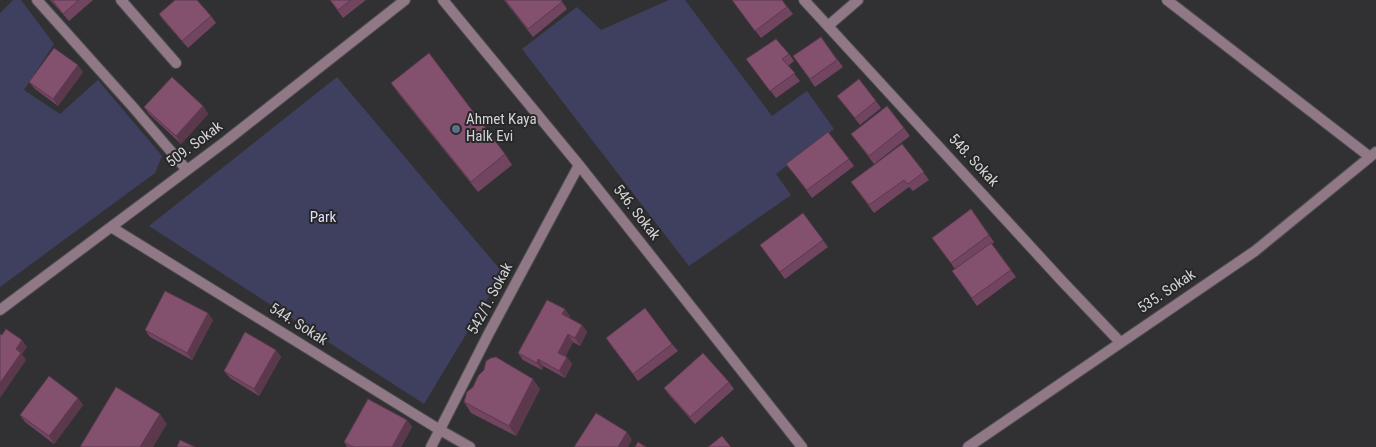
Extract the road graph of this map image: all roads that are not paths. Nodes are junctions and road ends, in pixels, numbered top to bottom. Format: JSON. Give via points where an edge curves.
{"nodes":[{"id":1,"x":37,"y":0,"type":"edge"},
{"id":2,"x":121,"y":0,"type":"edge"},
{"id":3,"x":405,"y":0,"type":"edge"},
{"id":4,"x":444,"y":0,"type":"edge"},
{"id":5,"x":804,"y":0,"type":"edge"},
{"id":6,"x":858,"y":0,"type":"edge"},
{"id":7,"x":1167,"y":0,"type":"edge"},
{"id":8,"x":828,"y":26,"type":"junction"},
{"id":9,"x":176,"y":63,"type":"dead end"},
{"id":10,"x":1373,"y":155,"type":"edge"},
{"id":11,"x":579,"y":165,"type":"junction"},
{"id":12,"x":187,"y":170,"type":"junction"},
{"id":13,"x":111,"y":227,"type":"junction"},
{"id":14,"x":0,"y":310,"type":"edge"},
{"id":15,"x":1120,"y":342,"type":"junction"},
{"id":16,"x":440,"y":430,"type":"junction"},
{"id":17,"x":431,"y":447,"type":"edge"},
{"id":18,"x":470,"y":447,"type":"edge"},
{"id":19,"x":802,"y":447,"type":"edge"},
{"id":20,"x":968,"y":447,"type":"edge"}],
"edges":[{"from":1,"to":12,"type":"street"},
{"from":2,"to":9,"type":"street"},
{"from":3,"to":12,"type":"street","name":"509. Sokak"},
{"from":4,"to":11,"type":"street","name":"546. Sokak"},
{"from":5,"to":8,"type":"street","name":"548. Sokak"},
{"from":6,"to":8,"type":"street"},
{"from":7,"to":10,"type":"street"},
{"from":8,"to":15,"type":"street","name":"548. Sokak"},
{"from":10,"to":15,"type":"street","name":"535. Sokak","via":[[1255,251]]},
{"from":11,"to":16,"type":"street","name":"542/1. Sokak"},
{"from":11,"to":19,"type":"street","name":"546. Sokak"},
{"from":12,"to":13,"type":"street","name":"509. Sokak"},
{"from":13,"to":14,"type":"street","name":"509. Sokak"},
{"from":13,"to":16,"type":"street","name":"544. Sokak"},
{"from":15,"to":20,"type":"street","name":"535. Sokak"},
{"from":16,"to":17,"type":"street","name":"542/1. Sokak"},
{"from":16,"to":18,"type":"street","name":"544. Sokak"}]}
